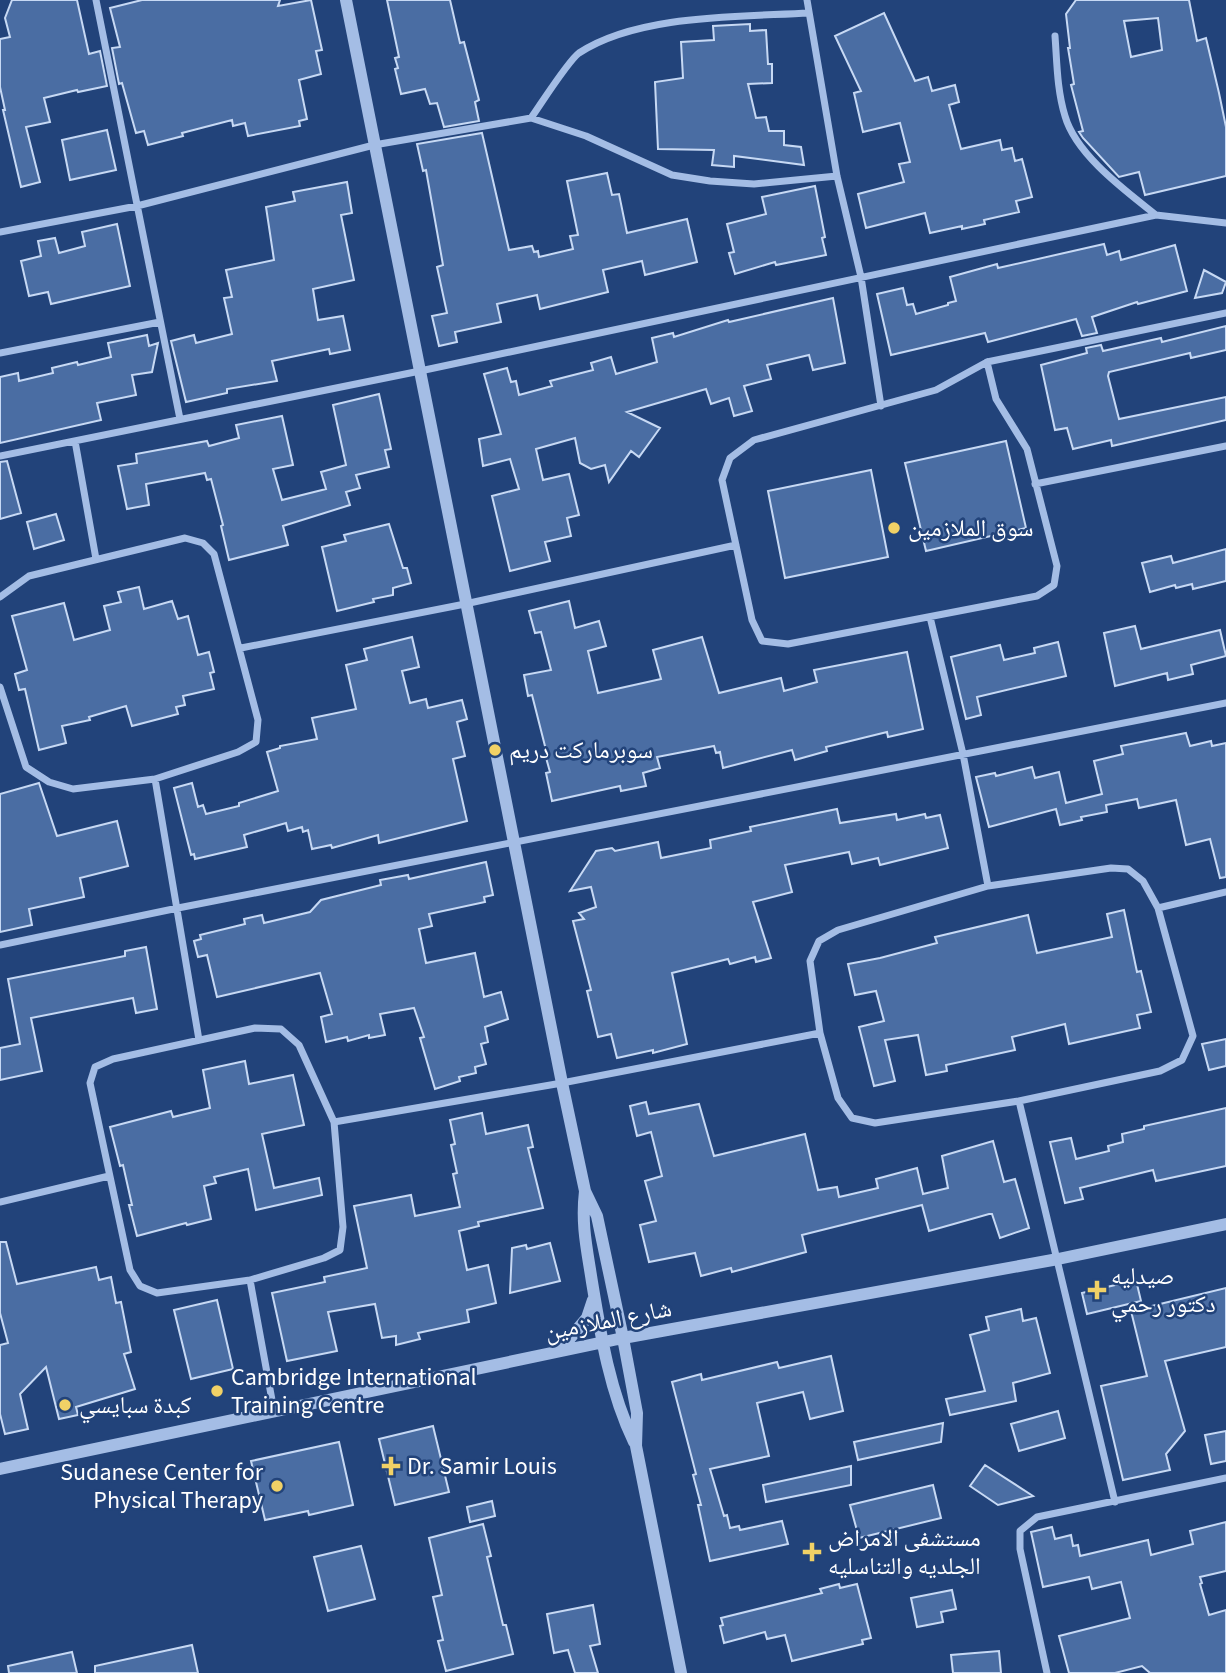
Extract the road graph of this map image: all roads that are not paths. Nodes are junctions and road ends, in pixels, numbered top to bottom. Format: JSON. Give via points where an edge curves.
{"nodes":[{"id":1,"x":96,"y":0,"type":"edge"},
{"id":2,"x":346,"y":0,"type":"edge"},
{"id":3,"x":807,"y":0,"type":"edge"},
{"id":4,"x":809,"y":13,"type":"junction"},
{"id":5,"x":1055,"y":36,"type":"dead end"},
{"id":6,"x":531,"y":118,"type":"junction"},
{"id":7,"x":374,"y":145,"type":"junction"},
{"id":8,"x":837,"y":176,"type":"junction"},
{"id":9,"x":137,"y":206,"type":"junction"},
{"id":10,"x":1156,"y":215,"type":"junction"},
{"id":11,"x":1226,"y":223,"type":"edge"},
{"id":12,"x":0,"y":232,"type":"edge"},
{"id":13,"x":861,"y":277,"type":"junction"},
{"id":14,"x":1226,"y":313,"type":"edge"},
{"id":15,"x":160,"y":322,"type":"junction"},
{"id":16,"x":0,"y":353,"type":"edge"},
{"id":17,"x":987,"y":362,"type":"junction"},
{"id":18,"x":420,"y":370,"type":"junction"},
{"id":19,"x":881,"y":406,"type":"junction"},
{"id":20,"x":180,"y":419,"type":"junction"},
{"id":21,"x":75,"y":440,"type":"junction"},
{"id":22,"x":1226,"y":446,"type":"edge"},
{"id":23,"x":0,"y":456,"type":"edge"},
{"id":24,"x":1035,"y":485,"type":"junction"},
{"id":25,"x":736,"y":545,"type":"junction"},
{"id":26,"x":96,"y":559,"type":"junction"},
{"id":27,"x":0,"y":597,"type":"edge"},
{"id":28,"x":465,"y":604,"type":"junction"},
{"id":29,"x":930,"y":617,"type":"junction"},
{"id":30,"x":241,"y":648,"type":"junction"},
{"id":31,"x":0,"y":687,"type":"edge"},
{"id":32,"x":1226,"y":703,"type":"edge"},
{"id":33,"x":963,"y":754,"type":"junction"},
{"id":34,"x":155,"y":779,"type":"junction"},
{"id":35,"x":515,"y":842,"type":"junction"},
{"id":36,"x":988,"y":886,"type":"junction"},
{"id":37,"x":1226,"y":892,"type":"edge"},
{"id":38,"x":178,"y":908,"type":"junction"},
{"id":39,"x":1158,"y":908,"type":"junction"},
{"id":40,"x":0,"y":945,"type":"edge"},
{"id":41,"x":820,"y":1033,"type":"junction"},
{"id":42,"x":198,"y":1040,"type":"junction"},
{"id":43,"x":562,"y":1083,"type":"junction"},
{"id":44,"x":1019,"y":1101,"type":"junction"},
{"id":45,"x":334,"y":1122,"type":"junction"},
{"id":46,"x":109,"y":1176,"type":"junction"},
{"id":47,"x":585,"y":1191,"type":"junction"},
{"id":48,"x":0,"y":1202,"type":"edge"},
{"id":49,"x":1226,"y":1224,"type":"edge"},
{"id":50,"x":1058,"y":1259,"type":"junction"},
{"id":51,"x":250,"y":1280,"type":"junction"},
{"id":52,"x":594,"y":1296,"type":"junction"},
{"id":53,"x":624,"y":1338,"type":"junction"},
{"id":54,"x":602,"y":1342,"type":"junction"},
{"id":55,"x":559,"y":1351,"type":"junction"},
{"id":56,"x":274,"y":1411,"type":"junction"},
{"id":57,"x":636,"y":1446,"type":"junction"},
{"id":58,"x":0,"y":1469,"type":"edge"},
{"id":59,"x":1226,"y":1478,"type":"edge"},
{"id":60,"x":1115,"y":1502,"type":"junction"},
{"id":61,"x":681,"y":1673,"type":"edge"},
{"id":62,"x":1047,"y":1673,"type":"edge"}],
"edges":[{"from":1,"to":9,"type":"street"},
{"from":2,"to":7,"type":"street"},
{"from":3,"to":4,"type":"street"},
{"from":4,"to":6,"type":"street","via":[[666,22],[613,36],[577,54]]},
{"from":4,"to":8,"type":"street"},
{"from":5,"to":10,"type":"street","via":[[1066,119],[1083,148],[1112,181]]},
{"from":6,"to":7,"type":"street"},
{"from":6,"to":8,"type":"street","via":[[586,136],[672,175],[754,184]]},
{"from":7,"to":9,"type":"street"},
{"from":7,"to":18,"type":"street"},
{"from":8,"to":13,"type":"street"},
{"from":9,"to":12,"type":"street"},
{"from":9,"to":15,"type":"street"},
{"from":10,"to":11,"type":"street"},
{"from":10,"to":13,"type":"street"},
{"from":13,"to":18,"type":"street"},
{"from":13,"to":19,"type":"street"},
{"from":14,"to":17,"type":"street"},
{"from":15,"to":16,"type":"street"},
{"from":15,"to":20,"type":"street"},
{"from":17,"to":19,"type":"street","via":[[936,390]]},
{"from":17,"to":24,"type":"street","via":[[996,399],[1027,449]]},
{"from":18,"to":20,"type":"street"},
{"from":18,"to":28,"type":"street"},
{"from":19,"to":25,"type":"street","via":[[754,440],[730,458],[722,480]]},
{"from":20,"to":21,"type":"street"},
{"from":21,"to":23,"type":"street"},
{"from":21,"to":26,"type":"street"},
{"from":22,"to":24,"type":"street"},
{"from":24,"to":29,"type":"street","via":[[1057,566],[1054,585],[1037,596]]},
{"from":25,"to":28,"type":"street"},
{"from":25,"to":29,"type":"street","via":[[752,620],[762,641],[788,644]]},
{"from":26,"to":27,"type":"street","via":[[29,576]]},
{"from":26,"to":30,"type":"street","via":[[185,538],[202,543],[214,554]]},
{"from":28,"to":30,"type":"street"},
{"from":28,"to":35,"type":"street"},
{"from":29,"to":33,"type":"street"},
{"from":30,"to":34,"type":"street","via":[[258,720],[256,742]]},
{"from":31,"to":34,"type":"street","via":[[26,767],[49,782],[73,789]]},
{"from":32,"to":33,"type":"street"},
{"from":33,"to":35,"type":"street"},
{"from":33,"to":36,"type":"street"},
{"from":34,"to":38,"type":"street"},
{"from":35,"to":38,"type":"street"},
{"from":35,"to":43,"type":"street"},
{"from":36,"to":39,"type":"street","via":[[1128,869],[1143,881]]},
{"from":36,"to":41,"type":"street","via":[[838,930],[819,941],[810,961]]},
{"from":37,"to":39,"type":"street"},
{"from":38,"to":40,"type":"street"},
{"from":38,"to":42,"type":"street"},
{"from":39,"to":44,"type":"street","via":[[1193,1036],[1182,1059],[1160,1070]]},
{"from":41,"to":43,"type":"street"},
{"from":41,"to":44,"type":"street","via":[[838,1098],[852,1118],[875,1123]]},
{"from":42,"to":45,"type":"street","via":[[255,1028],[281,1029],[299,1045]]},
{"from":42,"to":46,"type":"street","via":[[95,1067],[90,1083]]},
{"from":43,"to":45,"type":"street"},
{"from":43,"to":47,"type":"street"},
{"from":44,"to":50,"type":"street"},
{"from":45,"to":51,"type":"street","via":[[344,1227],[341,1250]]},
{"from":46,"to":48,"type":"street"},
{"from":46,"to":51,"type":"street","via":[[130,1270],[140,1286],[157,1293]]},
{"from":47,"to":52,"type":"street","via":[[582,1217]]},
{"from":47,"to":53,"type":"street","via":[[597,1216]]},
{"from":49,"to":50,"type":"street","name":"شارع الملازمين"},
{"from":50,"to":53,"type":"street","name":"شارع الملازمين"},
{"from":50,"to":60,"type":"street"},
{"from":51,"to":56,"type":"street"},
{"from":52,"to":54,"type":"street"},
{"from":52,"to":55,"type":"street","via":[[587,1318]]},
{"from":53,"to":54,"type":"street","name":"شارع الملازمين"},
{"from":53,"to":57,"type":"street","via":[[637,1413]]},
{"from":54,"to":55,"type":"street","name":"شارع الملازمين"},
{"from":54,"to":57,"type":"street","via":[[620,1414]]},
{"from":55,"to":56,"type":"street","name":"شارع الملازمين"},
{"from":56,"to":58,"type":"street","name":"شارع الملازمين"},
{"from":57,"to":61,"type":"street"},
{"from":59,"to":60,"type":"street"},
{"from":60,"to":62,"type":"street","via":[[1037,1517],[1020,1531]]}]}
